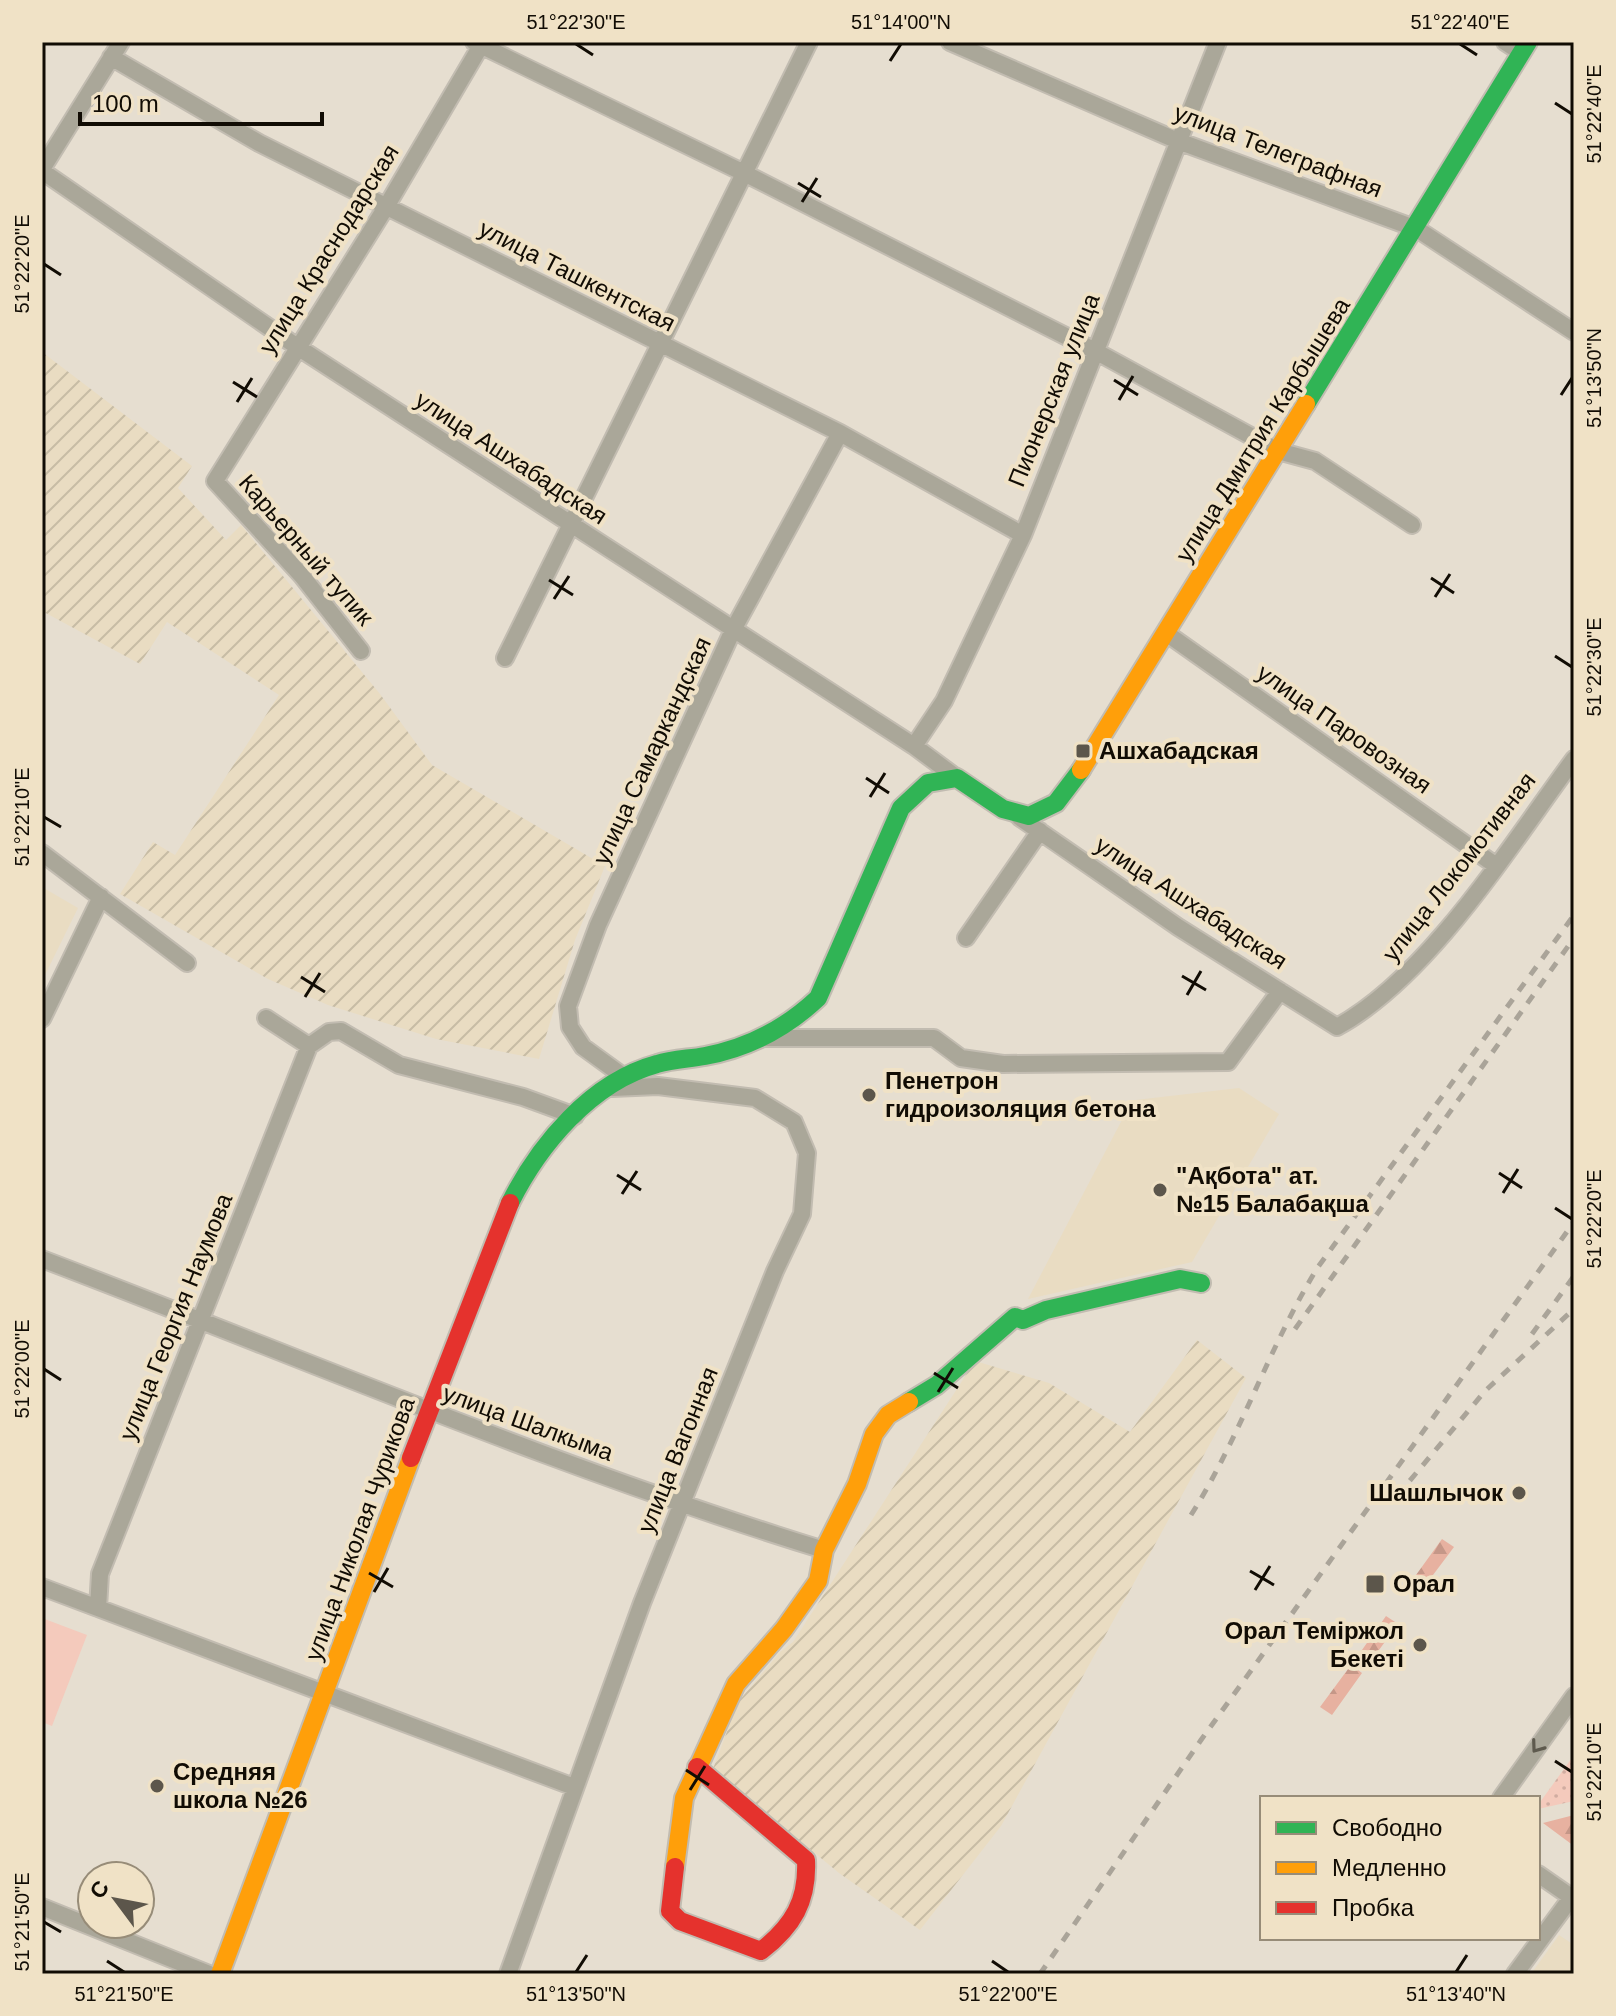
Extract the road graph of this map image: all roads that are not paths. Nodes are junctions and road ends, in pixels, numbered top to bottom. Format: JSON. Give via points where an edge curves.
{"nodes":[{"id":1,"x":121,"y":42,"type":"edge"},
{"id":2,"x":809,"y":42,"type":"edge"},
{"id":3,"x":950,"y":42,"type":"edge"},
{"id":4,"x":1218,"y":42,"type":"edge"},
{"id":5,"x":1505,"y":42,"type":"edge"},
{"id":6,"x":479,"y":43,"type":"edge"},
{"id":7,"x":1525,"y":48,"type":"edge"},
{"id":8,"x":111,"y":57,"type":"junction"},
{"id":9,"x":1178,"y":141,"type":"junction"},
{"id":10,"x":42,"y":170,"type":"edge"},
{"id":11,"x":744,"y":173,"type":"junction"},
{"id":12,"x":386,"y":207,"type":"junction"},
{"id":13,"x":1417,"y":229,"type":"junction"},
{"id":14,"x":1574,"y":332,"type":"edge"},
{"id":15,"x":660,"y":344,"type":"junction"},
{"id":16,"x":296,"y":346,"type":"junction"},
{"id":17,"x":1097,"y":352,"type":"junction"},
{"id":18,"x":840,"y":433,"type":"junction"},
{"id":19,"x":1278,"y":451,"type":"junction"},
{"id":20,"x":215,"y":481,"type":"joint"},
{"id":21,"x":1412,"y":525,"type":"dead end"},
{"id":22,"x":571,"y":526,"type":"junction"},
{"id":23,"x":1023,"y":535,"type":"junction"},
{"id":24,"x":733,"y":630,"type":"junction"},
{"id":25,"x":1166,"y":633,"type":"junction"},
{"id":26,"x":361,"y":651,"type":"dead end"},
{"id":27,"x":505,"y":658,"type":"dead end"},
{"id":28,"x":914,"y":746,"type":"junction"},
{"id":29,"x":1574,"y":759,"type":"edge"},
{"id":30,"x":957,"y":778,"type":"junction"},
{"id":31,"x":1019,"y":817,"type":"junction"},
{"id":32,"x":1040,"y":831,"type":"junction"},
{"id":33,"x":42,"y":853,"type":"edge"},
{"id":34,"x":1495,"y":865,"type":"junction"},
{"id":35,"x":101,"y":897,"type":"junction"},
{"id":36,"x":966,"y":938,"type":"dead end"},
{"id":37,"x":187,"y":963,"type":"dead end"},
{"id":38,"x":1280,"y":991,"type":"junction"},
{"id":39,"x":266,"y":1018,"type":"dead end"},
{"id":40,"x":42,"y":1019,"type":"edge"},
{"id":41,"x":1337,"y":1027,"type":"joint"},
{"id":42,"x":763,"y":1038,"type":"junction"},
{"id":43,"x":309,"y":1046,"type":"junction"},
{"id":44,"x":620,"y":1084,"type":"junction"},
{"id":45,"x":575,"y":1116,"type":"junction"},
{"id":46,"x":42,"y":1259,"type":"edge"},
{"id":47,"x":1201,"y":1283,"type":"dead end"},
{"id":48,"x":201,"y":1320,"type":"junction"},
{"id":49,"x":428,"y":1412,"type":"junction"},
{"id":50,"x":683,"y":1507,"type":"junction"},
{"id":51,"x":824,"y":1550,"type":"junction"},
{"id":52,"x":42,"y":1587,"type":"edge"},
{"id":53,"x":98,"y":1608,"type":"junction"},
{"id":54,"x":325,"y":1693,"type":"junction"},
{"id":55,"x":1574,"y":1696,"type":"edge"},
{"id":56,"x":697,"y":1767,"type":"junction"},
{"id":57,"x":574,"y":1787,"type":"junction"},
{"id":58,"x":1502,"y":1796,"type":"edge"},
{"id":59,"x":1540,"y":1875,"type":"edge"},
{"id":60,"x":1573,"y":1898,"type":"edge"},
{"id":61,"x":42,"y":1907,"type":"edge"},
{"id":62,"x":209,"y":1974,"type":"edge"},
{"id":63,"x":220,"y":1974,"type":"edge"},
{"id":64,"x":508,"y":1974,"type":"edge"},
{"id":65,"x":1515,"y":1974,"type":"edge"}],
"edges":[{"from":1,"to":8,"type":"street"},
{"from":2,"to":11,"type":"street"},
{"from":3,"to":9,"type":"street","name":"улица Телеграфная"},
{"from":4,"to":9,"type":"street","name":"Пионерская улица"},
{"from":5,"to":7,"type":"street"},
{"from":6,"to":11,"type":"street"},
{"from":6,"to":12,"type":"street","name":"улица Краснодарская"},
{"from":7,"to":13,"type":"street","name":"улица Дмитрия Карбышева"},
{"from":8,"to":10,"type":"street"},
{"from":8,"to":12,"type":"street","name":"улица Ташкентская","via":[[259,143]]},
{"from":9,"to":13,"type":"street","name":"улица Телеграфная"},
{"from":9,"to":17,"type":"street","name":"Пионерская улица"},
{"from":10,"to":16,"type":"street","name":"улица Ашхабадская"},
{"from":11,"to":15,"type":"street"},
{"from":11,"to":17,"type":"street"},
{"from":12,"to":15,"type":"street","name":"улица Ташкентская"},
{"from":12,"to":16,"type":"street","name":"улица Краснодарская"},
{"from":13,"to":14,"type":"street","name":"улица Телеграфная"},
{"from":13,"to":19,"type":"street","name":"улица Дмитрия Карбышева"},
{"from":15,"to":18,"type":"street","name":"улица Ташкентская"},
{"from":15,"to":22,"type":"street"},
{"from":16,"to":20,"type":"street","name":"улица Краснодарская"},
{"from":16,"to":22,"type":"street","name":"улица Ашхабадская"},
{"from":17,"to":19,"type":"street"},
{"from":17,"to":23,"type":"street","name":"Пионерская улица"},
{"from":18,"to":23,"type":"street","name":"улица Ташкентская"},
{"from":18,"to":24,"type":"street","name":"улица Самаркандская"},
{"from":19,"to":21,"type":"street","via":[[1315,461]]},
{"from":19,"to":25,"type":"street","name":"улица Дмитрия Карбышева"},
{"from":20,"to":26,"type":"street","name":"Карьерный тупик","via":[[302,576]]},
{"from":22,"to":24,"type":"street","name":"улица Ашхабадская"},
{"from":22,"to":27,"type":"street"},
{"from":23,"to":28,"type":"street","name":"Пионерская улица","via":[[944,701]]},
{"from":24,"to":28,"type":"street","name":"улица Ашхабадская"},
{"from":24,"to":44,"type":"street","name":"улица Самаркандская","via":[[598,925],[568,1006],[570,1027],[583,1047]]},
{"from":25,"to":31,"type":"street","name":"улица Дмитрия Карбышева","via":[[1054,808],[1039,817]]},
{"from":25,"to":34,"type":"street","name":"улица Паровозная"},
{"from":28,"to":30,"type":"street","name":"улица Ашхабадская"},
{"from":29,"to":34,"type":"street","name":"улица Локомотивная"},
{"from":30,"to":31,"type":"street"},
{"from":30,"to":42,"type":"street","name":"улица Николая Чурикова","via":[[922,783],[908,795],[818,998],[795,1021]]},
{"from":31,"to":32,"type":"street","name":"улица Ашхабадская"},
{"from":32,"to":36,"type":"street"},
{"from":32,"to":38,"type":"street","name":"улица Ашхабадская"},
{"from":33,"to":35,"type":"street"},
{"from":34,"to":41,"type":"street","name":"улица Локомотивная","via":[[1417,965],[1365,1012]]},
{"from":35,"to":37,"type":"street"},
{"from":35,"to":40,"type":"street"},
{"from":38,"to":41,"type":"street","name":"улица Ашхабадская"},
{"from":38,"to":42,"type":"street","via":[[1228,1062],[1003,1064],[961,1058],[934,1038]]},
{"from":39,"to":43,"type":"street"},
{"from":42,"to":44,"type":"street","name":"улица Николая Чурикова","via":[[708,1056],[646,1067]]},
{"from":43,"to":45,"type":"street","via":[[329,1032],[341,1031],[399,1065]]},
{"from":43,"to":48,"type":"street","name":"улица Георгия Наумова"},
{"from":44,"to":45,"type":"street","name":"улица Николая Чурикова"},
{"from":44,"to":50,"type":"street","name":"улица Вагонная","via":[[755,1098],[794,1122],[807,1153],[802,1214]]},
{"from":45,"to":49,"type":"street","name":"улица Николая Чурикова","via":[[550,1140],[508,1208]]},
{"from":46,"to":48,"type":"street","name":"улица Шалкыма"},
{"from":47,"to":51,"type":"street","via":[[1180,1279],[1023,1320],[1015,1317],[937,1385],[888,1415],[874,1434],[857,1484]]},
{"from":48,"to":49,"type":"street","name":"улица Шалкыма"},
{"from":48,"to":53,"type":"street","name":"улица Георгия Наумова","via":[[100,1574]]},
{"from":49,"to":50,"type":"street","name":"улица Шалкыма"},
{"from":49,"to":54,"type":"street","name":"улица Николая Чурикова"},
{"from":50,"to":51,"type":"street","name":"улица Шалкыма"},
{"from":50,"to":57,"type":"street","name":"улица Вагонная"},
{"from":51,"to":56,"type":"street","via":[[818,1581],[736,1684]]},
{"from":52,"to":53,"type":"street"},
{"from":53,"to":54,"type":"street"},
{"from":54,"to":57,"type":"street"},
{"from":54,"to":63,"type":"street","name":"улица Николая Чурикова"},
{"from":55,"to":58,"type":"street","one_way":true},
{"from":56,"to":56,"type":"street","via":[[806,1860],[809,1884],[802,1908],[761,1951],[680,1921],[670,1911],[684,1798]]},
{"from":57,"to":64,"type":"street","name":"улица Вагонная"},
{"from":59,"to":60,"type":"street"},
{"from":60,"to":65,"type":"street"},
{"from":61,"to":62,"type":"street"}]}
